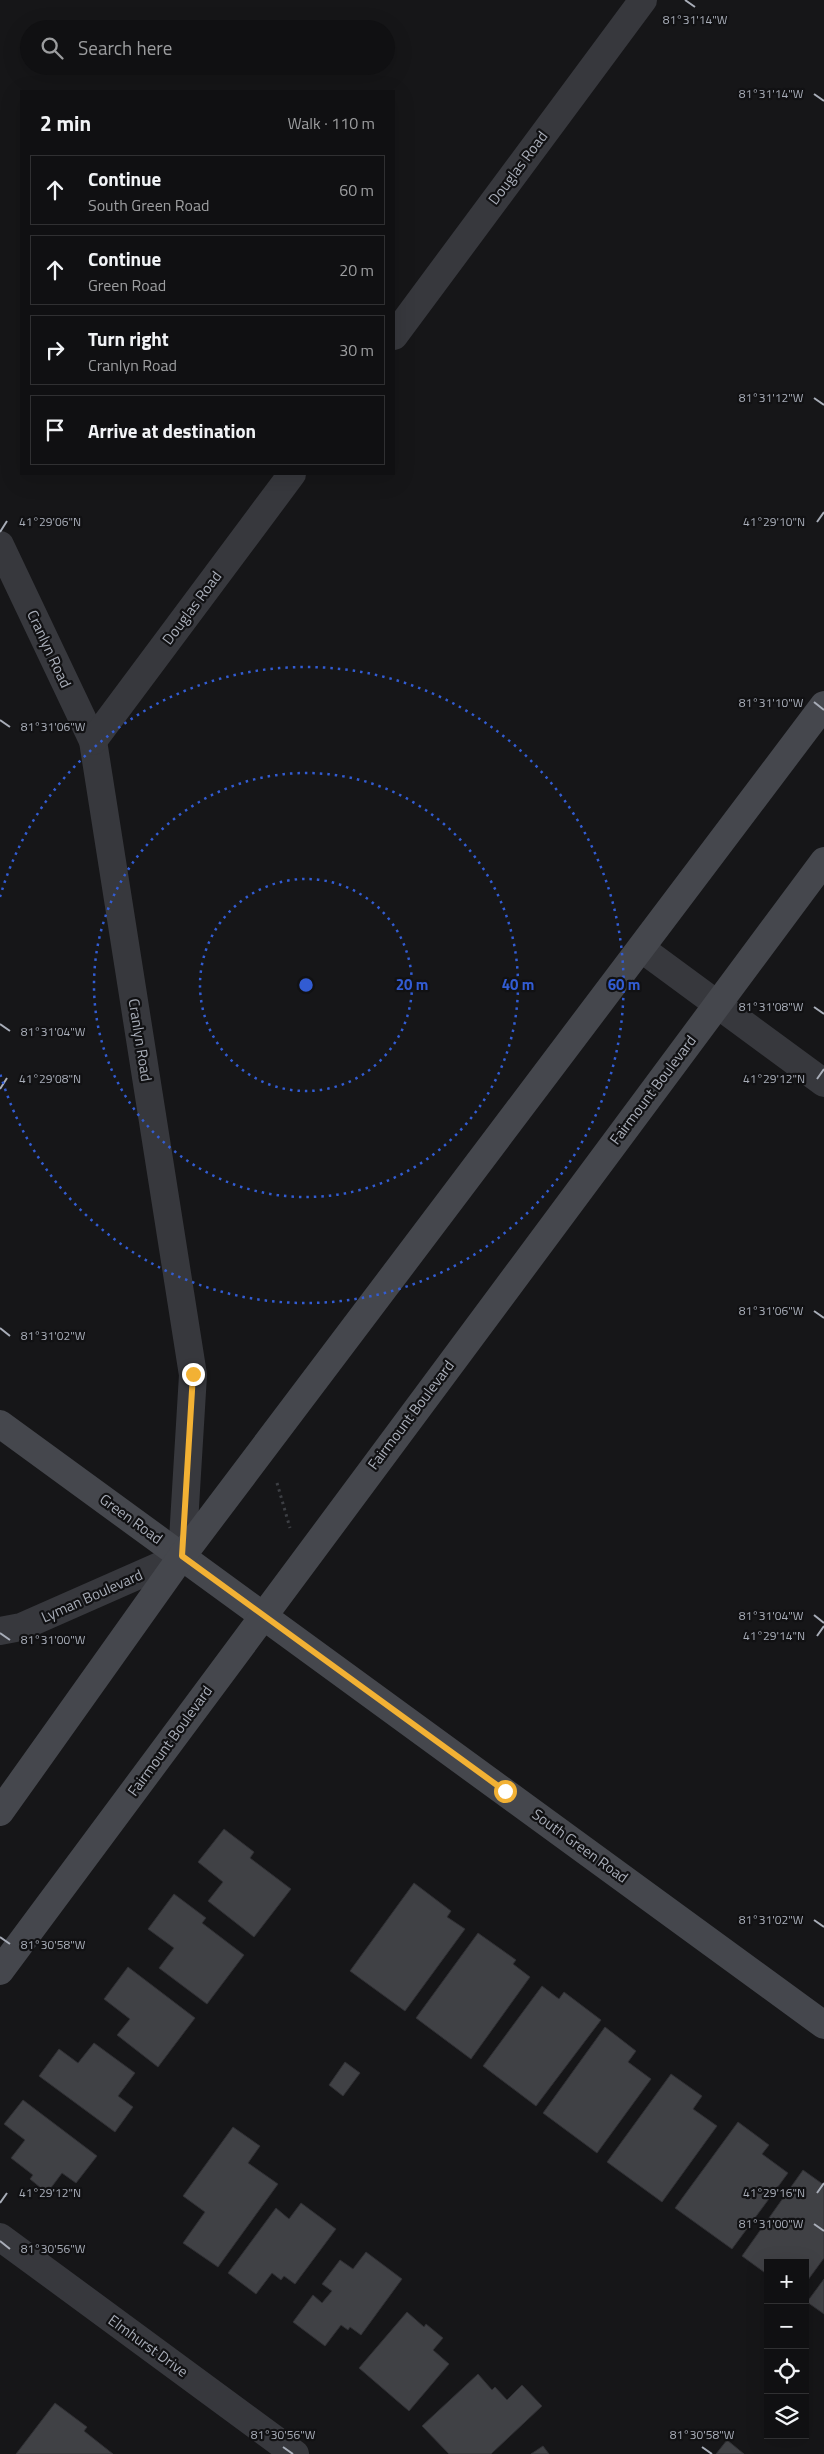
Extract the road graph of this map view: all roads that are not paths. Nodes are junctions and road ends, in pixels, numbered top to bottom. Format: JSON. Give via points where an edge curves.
{"nodes":[{"id":1,"x":643,"y":0,"type":"edge"},
{"id":2,"x":395,"y":335,"type":"edge"},
{"id":3,"x":291,"y":475,"type":"edge"},
{"id":4,"x":0,"y":545,"type":"edge"},
{"id":5,"x":824,"y":705,"type":"edge"},
{"id":6,"x":93,"y":741,"type":"junction"},
{"id":7,"x":824,"y":861,"type":"edge"},
{"id":8,"x":642,"y":950,"type":"junction"},
{"id":9,"x":717,"y":1004,"type":"junction"},
{"id":10,"x":824,"y":1083,"type":"edge"},
{"id":11,"x":0,"y":1424,"type":"edge"},
{"id":12,"x":182,"y":1556,"type":"junction"},
{"id":13,"x":263,"y":1614,"type":"junction"},
{"id":14,"x":0,"y":1631,"type":"edge"},
{"id":15,"x":0,"y":1812,"type":"edge"},
{"id":16,"x":0,"y":1971,"type":"edge"},
{"id":17,"x":824,"y":2025,"type":"edge"},
{"id":18,"x":0,"y":2237,"type":"edge"},
{"id":19,"x":295,"y":2454,"type":"edge"}],
"edges":[{"from":1,"to":2,"type":"street","name":"Douglas Road"},
{"from":3,"to":6,"type":"street","name":"Douglas Road"},
{"from":4,"to":6,"type":"street","name":"Cranlyn Road"},
{"from":5,"to":8,"type":"main road"},
{"from":6,"to":12,"type":"street","name":"Cranlyn Road","via":[[193,1374]]},
{"from":7,"to":9,"type":"main road","name":"Fairmount Boulevard"},
{"from":8,"to":9,"type":"street"},
{"from":8,"to":12,"type":"main road"},
{"from":9,"to":10,"type":"street"},
{"from":9,"to":13,"type":"main road","name":"Fairmount Boulevard"},
{"from":11,"to":12,"type":"main road","name":"Green Road"},
{"from":12,"to":13,"type":"main road","name":"Green Road"},
{"from":12,"to":14,"type":"street","name":"Lyman Boulevard","via":[[21,1628]]},
{"from":12,"to":15,"type":"main road"},
{"from":13,"to":16,"type":"main road","name":"Fairmount Boulevard"},
{"from":13,"to":17,"type":"main road","name":"South Green Road"},
{"from":18,"to":19,"type":"street","name":"Elmhurst Drive"}]}
